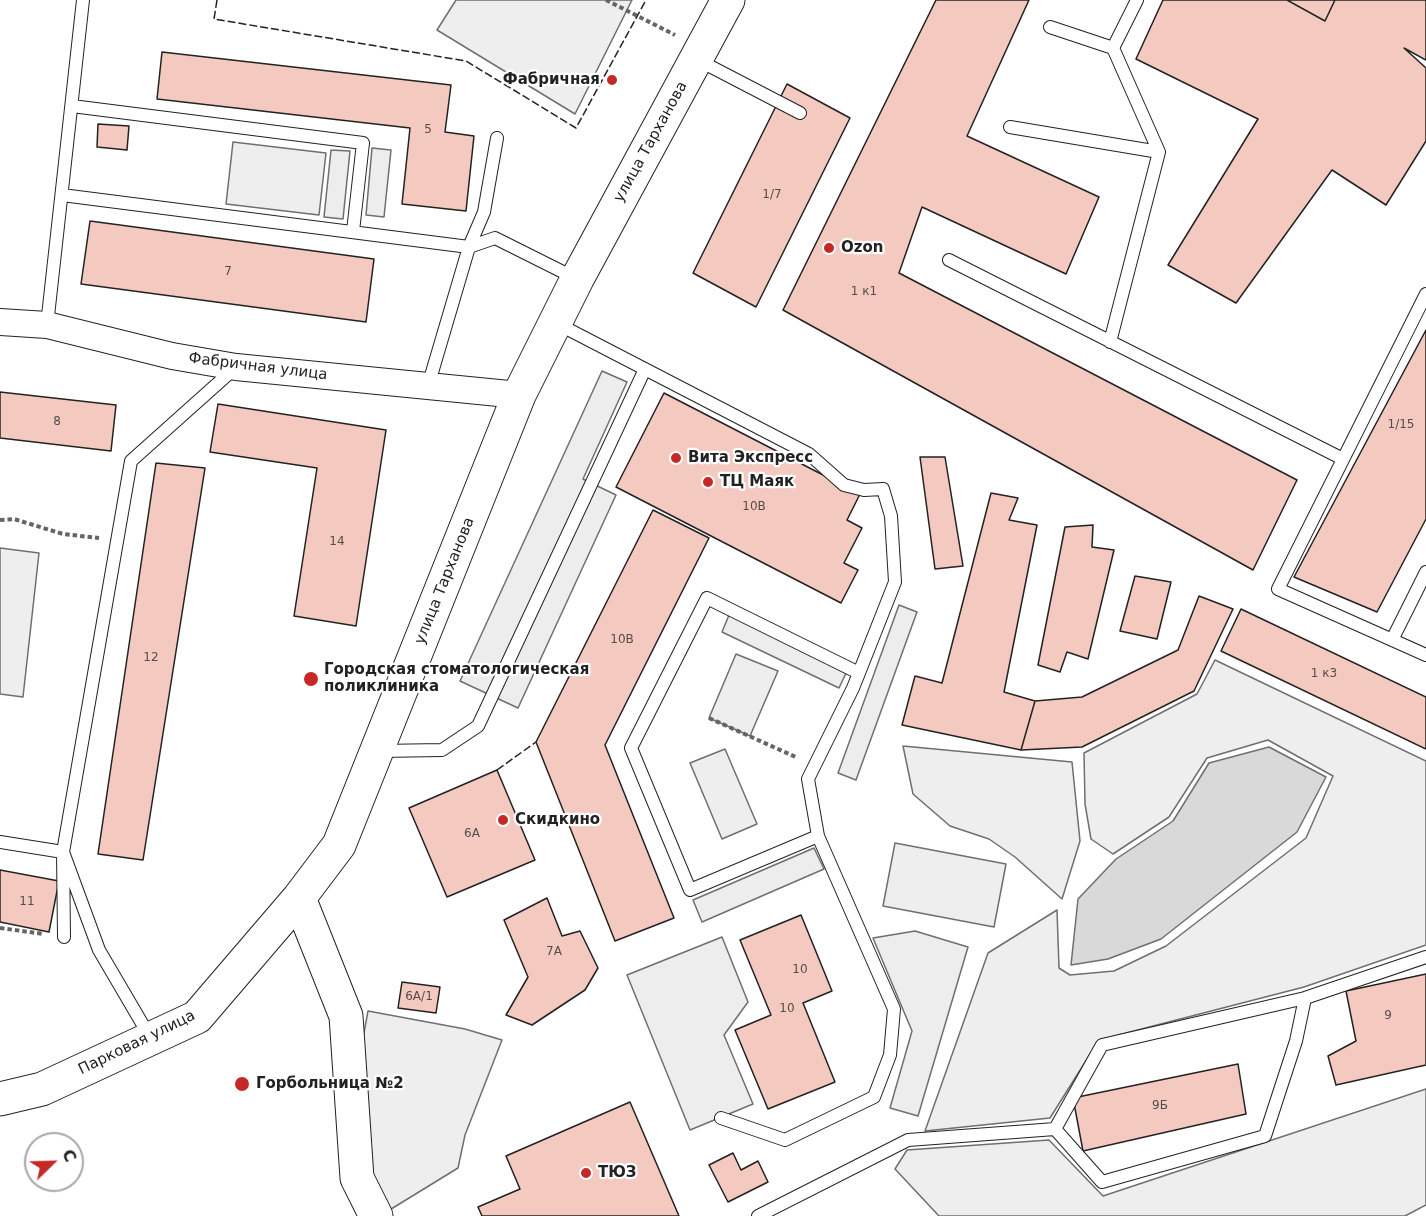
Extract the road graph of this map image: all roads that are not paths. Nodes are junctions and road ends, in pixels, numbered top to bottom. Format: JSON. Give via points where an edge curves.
{"nodes":[{"id":1,"x":84,"y":0,"type":"edge"},
{"id":2,"x":728,"y":0,"type":"edge"},
{"id":3,"x":1137,"y":0,"type":"edge"},
{"id":4,"x":1050,"y":27,"type":"dead end"},
{"id":5,"x":1113,"y":48,"type":"junction"},
{"id":6,"x":696,"y":59,"type":"junction"},
{"id":7,"x":72,"y":106,"type":"junction"},
{"id":8,"x":800,"y":114,"type":"dead end"},
{"id":9,"x":1010,"y":127,"type":"dead end"},
{"id":10,"x":497,"y":138,"type":"dead end"},
{"id":11,"x":1158,"y":152,"type":"junction"},
{"id":12,"x":62,"y":195,"type":"junction"},
{"id":13,"x":353,"y":231,"type":"junction"},
{"id":14,"x":469,"y":246,"type":"junction"},
{"id":15,"x":949,"y":261,"type":"dead end"},
{"id":16,"x":577,"y":279,"type":"junction"},
{"id":17,"x":1426,"y":294,"type":"edge"},
{"id":18,"x":0,"y":322,"type":"edge"},
{"id":19,"x":555,"y":323,"type":"junction"},
{"id":20,"x":47,"y":325,"type":"junction"},
{"id":21,"x":1110,"y":342,"type":"junction"},
{"id":22,"x":236,"y":367,"type":"junction"},
{"id":23,"x":645,"y":369,"type":"junction"},
{"id":24,"x":428,"y":386,"type":"junction"},
{"id":25,"x":519,"y":395,"type":"junction"},
{"id":26,"x":1343,"y":459,"type":"junction"},
{"id":27,"x":1426,"y":572,"type":"edge"},
{"id":28,"x":1392,"y":640,"type":"junction"},
{"id":29,"x":1426,"y":655,"type":"edge"},
{"id":30,"x":859,"y":673,"type":"junction"},
{"id":31,"x":377,"y":751,"type":"junction"},
{"id":32,"x":818,"y":836,"type":"junction"},
{"id":33,"x":0,"y":842,"type":"edge"},
{"id":34,"x":63,"y":852,"type":"junction"},
{"id":35,"x":299,"y":898,"type":"junction"},
{"id":36,"x":64,"y":937,"type":"road end"},
{"id":37,"x":1426,"y":957,"type":"edge"},
{"id":38,"x":1305,"y":998,"type":"junction"},
{"id":39,"x":151,"y":1039,"type":"junction"},
{"id":40,"x":0,"y":1099,"type":"edge"},
{"id":41,"x":721,"y":1118,"type":"dead end"},
{"id":42,"x":1055,"y":1129,"type":"junction"},
{"id":43,"x":376,"y":1216,"type":"edge"},
{"id":44,"x":758,"y":1216,"type":"edge"}],
"edges":[{"from":1,"to":7,"type":"lane"},
{"from":2,"to":6,"type":"main road","name":"улица Тарханова"},
{"from":3,"to":5,"type":"lane"},
{"from":4,"to":5,"type":"lane"},
{"from":5,"to":11,"type":"lane"},
{"from":6,"to":8,"type":"lane"},
{"from":6,"to":16,"type":"main road","name":"улица Тарханова"},
{"from":7,"to":12,"type":"lane"},
{"from":7,"to":13,"type":"lane","via":[[363,143]]},
{"from":9,"to":11,"type":"lane"},
{"from":10,"to":14,"type":"lane","via":[[484,212]]},
{"from":11,"to":21,"type":"lane"},
{"from":12,"to":13,"type":"lane"},
{"from":12,"to":20,"type":"lane"},
{"from":13,"to":14,"type":"lane"},
{"from":14,"to":16,"type":"lane","via":[[495,238]]},
{"from":14,"to":24,"type":"lane"},
{"from":15,"to":21,"type":"lane"},
{"from":16,"to":19,"type":"main road","name":"улица Тарханова"},
{"from":17,"to":26,"type":"lane"},
{"from":18,"to":20,"type":"street","name":"Фабричная улица"},
{"from":19,"to":23,"type":"lane"},
{"from":19,"to":25,"type":"main road","name":"улица Тарханова"},
{"from":20,"to":22,"type":"street","name":"Фабричная улица","via":[[172,356]]},
{"from":21,"to":26,"type":"lane"},
{"from":22,"to":24,"type":"street","name":"Фабричная улица"},
{"from":22,"to":34,"type":"lane","via":[[131,461]]},
{"from":23,"to":30,"type":"lane","via":[[809,454],[844,485],[883,489],[891,516],[895,582]]},
{"from":23,"to":31,"type":"lane","via":[[478,726],[442,750]]},
{"from":24,"to":25,"type":"street","name":"Фабричная улица"},
{"from":25,"to":31,"type":"main road","name":"улица Тарханова"},
{"from":26,"to":28,"type":"lane","via":[[1278,589]]},
{"from":27,"to":28,"type":"lane"},
{"from":28,"to":29,"type":"lane"},
{"from":30,"to":32,"type":"lane","via":[[808,779]]},
{"from":30,"to":32,"type":"lane","via":[[707,598],[631,748],[690,890]]},
{"from":31,"to":35,"type":"main road","name":"улица Тарханова","via":[[339,845]]},
{"from":32,"to":41,"type":"lane","via":[[894,1009],[890,1055],[874,1097],[785,1140]]},
{"from":33,"to":34,"type":"lane"},
{"from":34,"to":36,"type":"lane"},
{"from":34,"to":39,"type":"lane","via":[[99,950]]},
{"from":35,"to":39,"type":"main road","name":"Парковая улица","via":[[197,1017]]},
{"from":35,"to":43,"type":"main road","via":[[346,1016],[357,1178]]},
{"from":37,"to":38,"type":"lane"},
{"from":38,"to":42,"type":"lane","via":[[1102,1045]]},
{"from":38,"to":42,"type":"lane","via":[[1296,1041],[1265,1136],[1102,1182]]},
{"from":39,"to":40,"type":"main road","name":"Парковая улица","via":[[42,1089]]},
{"from":42,"to":44,"type":"lane","via":[[909,1140]]}]}
